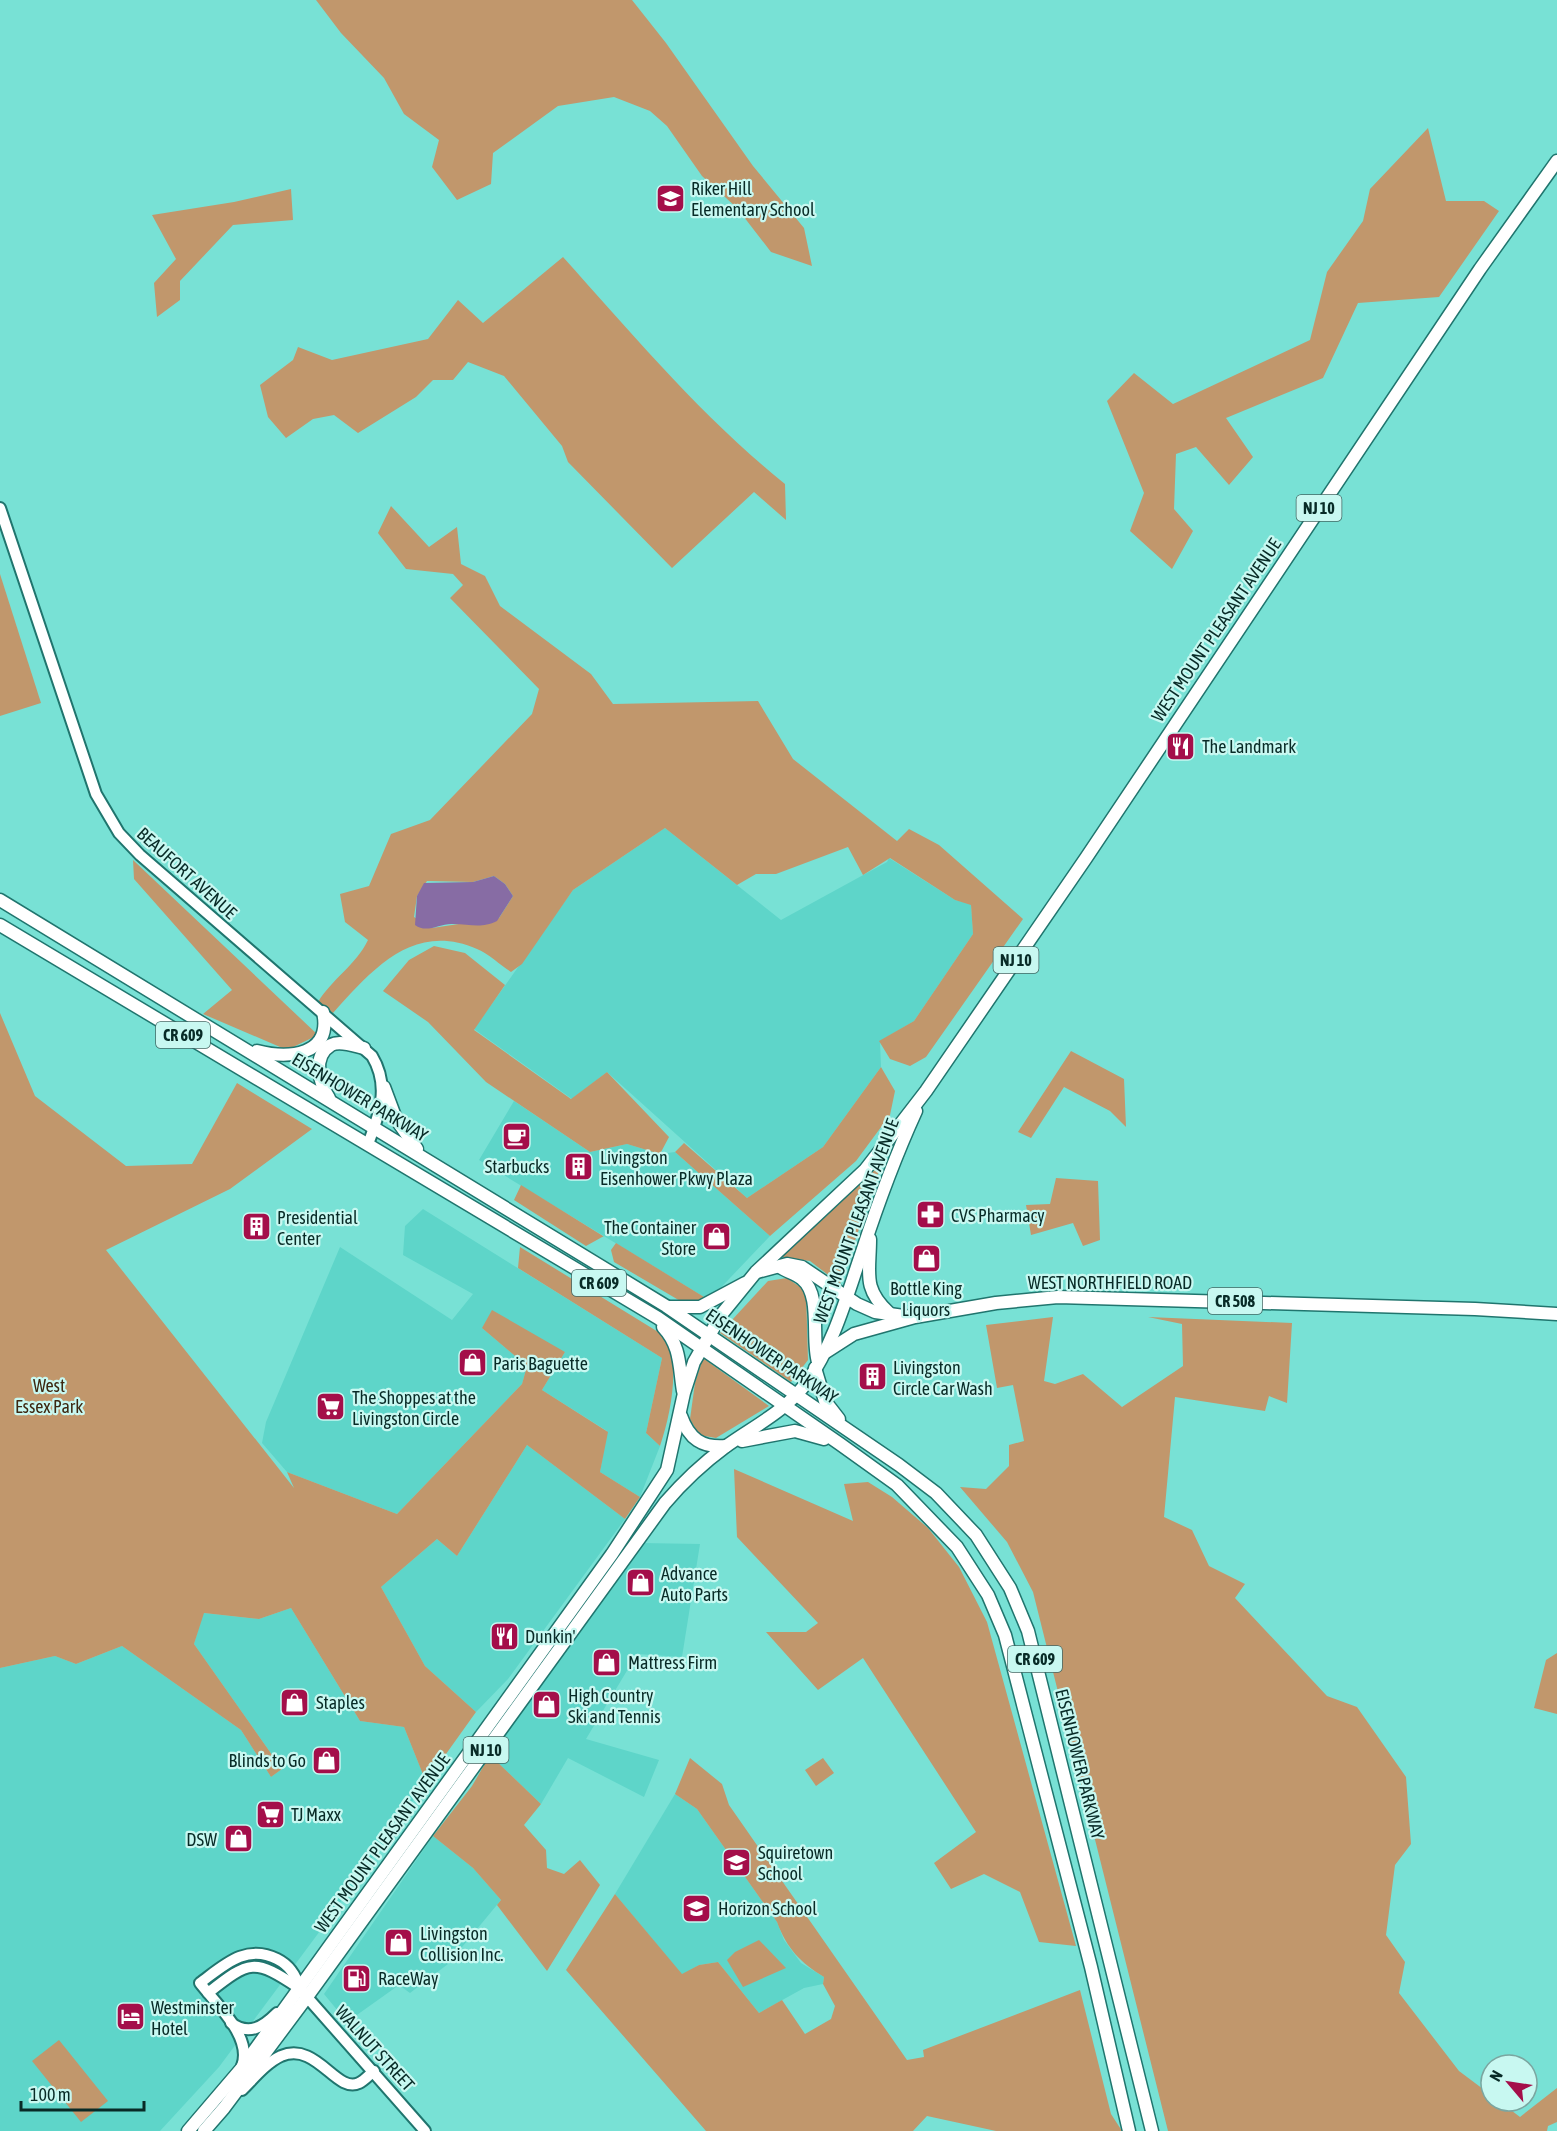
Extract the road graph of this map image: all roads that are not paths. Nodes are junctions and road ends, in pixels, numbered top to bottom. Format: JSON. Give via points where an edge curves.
{"nodes":[{"id":1,"x":1557,"y":161,"type":"edge"},
{"id":2,"x":0,"y":508,"type":"edge"},
{"id":3,"x":0,"y":900,"type":"edge"},
{"id":4,"x":0,"y":925,"type":"edge"},
{"id":5,"x":323,"y":1012,"type":"junction"},
{"id":6,"x":245,"y":1048,"type":"junction"},
{"id":7,"x":364,"y":1048,"type":"junction"},
{"id":8,"x":384,"y":1087,"type":"junction"},
{"id":9,"x":926,"y":1090,"type":"junction"},
{"id":10,"x":329,"y":1099,"type":"junction"},
{"id":11,"x":375,"y":1128,"type":"junction"},
{"id":12,"x":368,"y":1144,"type":"junction"},
{"id":13,"x":424,"y":1157,"type":"junction"},
{"id":14,"x":870,"y":1227,"type":"junction"},
{"id":15,"x":780,"y":1267,"type":"junction"},
{"id":16,"x":756,"y":1272,"type":"junction"},
{"id":17,"x":746,"y":1283,"type":"junction"},
{"id":18,"x":846,"y":1297,"type":"junction"},
{"id":19,"x":666,"y":1306,"type":"junction"},
{"id":20,"x":890,"y":1314,"type":"junction"},
{"id":21,"x":1557,"y":1314,"type":"edge"},
{"id":22,"x":915,"y":1317,"type":"junction"},
{"id":23,"x":658,"y":1318,"type":"junction"},
{"id":24,"x":709,"y":1334,"type":"junction"},
{"id":25,"x":701,"y":1348,"type":"junction"},
{"id":26,"x":819,"y":1362,"type":"junction"},
{"id":27,"x":684,"y":1393,"type":"junction"},
{"id":28,"x":796,"y":1396,"type":"junction"},
{"id":29,"x":784,"y":1406,"type":"junction"},
{"id":30,"x":681,"y":1415,"type":"junction"},
{"id":31,"x":848,"y":1429,"type":"junction"},
{"id":32,"x":840,"y":1444,"type":"junction"},
{"id":33,"x":729,"y":1445,"type":"junction"},
{"id":34,"x":208,"y":1993,"type":"junction"},
{"id":35,"x":300,"y":1994,"type":"junction"},
{"id":36,"x":231,"y":2023,"type":"junction"},
{"id":37,"x":241,"y":2069,"type":"junction"},
{"id":38,"x":374,"y":2071,"type":"junction"},
{"id":39,"x":224,"y":2108,"type":"junction"},
{"id":40,"x":188,"y":2131,"type":"edge"},
{"id":41,"x":204,"y":2131,"type":"edge"},
{"id":42,"x":425,"y":2131,"type":"edge"},
{"id":43,"x":1129,"y":2131,"type":"edge"},
{"id":44,"x":1152,"y":2131,"type":"edge"}],
"edges":[{"from":1,"to":9,"type":"main road","name":"WEST MOUNT PLEASANT AVENUE","number":"NJ 10","via":[[1480,269]]},
{"from":2,"to":5,"type":"street","name":"BEAUFORT AVENUE","via":[[96,794],[108,817],[140,855]]},
{"from":3,"to":6,"type":"main road","name":"EISENHOWER PARKWAY","number":"CR 609"},
{"from":4,"to":12,"type":"main road","name":"EISENHOWER PARKWAY","number":"CR 609"},
{"from":5,"to":6,"type":"main road","via":[[323,1035],[302,1053],[274,1055]]},
{"from":5,"to":7,"type":"street","name":"BEAUFORT AVENUE"},
{"from":6,"to":10,"type":"main road","name":"EISENHOWER PARKWAY","number":"CR 609"},
{"from":7,"to":8,"type":"street","name":"BEAUFORT AVENUE","via":[[377,1065]]},
{"from":7,"to":10,"type":"main road","via":[[344,1043],[331,1045],[323,1054],[318,1068],[321,1086]]},
{"from":8,"to":11,"type":"street"},
{"from":8,"to":13,"type":"main road","via":[[396,1119]]},
{"from":9,"to":14,"type":"main road","name":"WEST MOUNT PLEASANT AVENUE","number":"NJ 10","via":[[886,1179]]},
{"from":9,"to":16,"type":"main road","name":"WEST MOUNT PLEASANT AVENUE","number":"NJ 10","via":[[865,1170]]},
{"from":10,"to":11,"type":"main road","name":"EISENHOWER PARKWAY","number":"CR 609"},
{"from":11,"to":12,"type":"street"},
{"from":11,"to":13,"type":"main road","name":"EISENHOWER PARKWAY","number":"CR 609"},
{"from":12,"to":23,"type":"main road","name":"EISENHOWER PARKWAY","number":"CR 609"},
{"from":13,"to":19,"type":"main road","name":"EISENHOWER PARKWAY","number":"CR 609"},
{"from":14,"to":18,"type":"main road","name":"WEST MOUNT PLEASANT AVENUE","number":"NJ 10"},
{"from":14,"to":20,"type":"main road","via":[[868,1285],[877,1302]]},
{"from":15,"to":16,"type":"main road","number":"CR 508"},
{"from":15,"to":18,"type":"main road","number":"CR 508","via":[[802,1267]]},
{"from":15,"to":26,"type":"main road","via":[[802,1279],[811,1292],[813,1346]]},
{"from":16,"to":17,"type":"main road","number":"NJ 10"},
{"from":17,"to":19,"type":"main road","via":[[700,1307]]},
{"from":17,"to":24,"type":"main road","number":"NJ 10"},
{"from":18,"to":20,"type":"main road","number":"CR 508"},
{"from":18,"to":26,"type":"main road","name":"WEST MOUNT PLEASANT AVENUE","number":"NJ 10"},
{"from":19,"to":24,"type":"main road","name":"EISENHOWER PARKWAY","number":"CR 609"},
{"from":20,"to":22,"type":"main road","number":"CR 508"},
{"from":21,"to":22,"type":"main road","name":"WEST NORTHFIELD ROAD","number":"CR 508","via":[[1058,1297]]},
{"from":22,"to":26,"type":"main road","number":"CR 508","via":[[854,1334]]},
{"from":23,"to":25,"type":"main road","name":"EISENHOWER PARKWAY","number":"CR 609"},
{"from":23,"to":27,"type":"main road","via":[[677,1347]]},
{"from":24,"to":25,"type":"main road","number":"NJ 10"},
{"from":24,"to":28,"type":"main road","name":"EISENHOWER PARKWAY","number":"CR 609"},
{"from":25,"to":27,"type":"main road","number":"NJ 10"},
{"from":25,"to":29,"type":"main road","name":"EISENHOWER PARKWAY","number":"CR 609"},
{"from":26,"to":28,"type":"main road","number":"NJ 10"},
{"from":26,"to":31,"type":"main road","via":[[825,1401]]},
{"from":27,"to":30,"type":"main road","number":"NJ 10"},
{"from":28,"to":29,"type":"main road","number":"NJ 10"},
{"from":28,"to":31,"type":"main road","name":"EISENHOWER PARKWAY","number":"CR 609"},
{"from":29,"to":32,"type":"main road","name":"EISENHOWER PARKWAY","number":"CR 609"},
{"from":29,"to":33,"type":"main road","number":"NJ 10"},
{"from":30,"to":33,"type":"main road","via":[[693,1438],[711,1447]]},
{"from":30,"to":35,"type":"main road","name":"WEST MOUNT PLEASANT AVENUE","number":"NJ 10","via":[[667,1470],[642,1510]]},
{"from":31,"to":44,"type":"main road","name":"EISENHOWER PARKWAY","number":"CR 609","via":[[955,1511],[994,1560],[1010,1588],[1028,1631]]},
{"from":32,"to":33,"type":"main road","via":[[795,1431]]},
{"from":32,"to":43,"type":"main road","name":"EISENHOWER PARKWAY","number":"CR 609","via":[[897,1485],[957,1547],[988,1595],[1005,1635]]},
{"from":33,"to":35,"type":"main road","name":"WEST MOUNT PLEASANT AVENUE","number":"NJ 10","via":[[685,1479],[665,1503]]},
{"from":34,"to":35,"type":"street","name":"WALNUT STREET","via":[[237,1971],[254,1966],[277,1973]]},
{"from":34,"to":35,"type":"street","name":"WALNUT STREET","via":[[200,1983],[234,1959],[258,1953],[283,1962],[294,1974]]},
{"from":34,"to":36,"type":"street"},
{"from":35,"to":36,"type":"street","via":[[260,2028],[243,2029]]},
{"from":35,"to":37,"type":"main road","name":"WEST MOUNT PLEASANT AVENUE","number":"NJ 10"},
{"from":35,"to":38,"type":"street","name":"WALNUT STREET"},
{"from":35,"to":39,"type":"main road","name":"WEST MOUNT PLEASANT AVENUE","number":"NJ 10"},
{"from":36,"to":37,"type":"street","via":[[244,2050]]},
{"from":37,"to":40,"type":"main road","name":"WEST MOUNT PLEASANT AVENUE","number":"NJ 10"},
{"from":38,"to":39,"type":"street","via":[[358,2084],[350,2084],[309,2056],[283,2055],[270,2062]]},
{"from":38,"to":42,"type":"street","name":"WALNUT STREET"},
{"from":39,"to":41,"type":"main road","name":"WEST MOUNT PLEASANT AVENUE","number":"NJ 10"}]}
